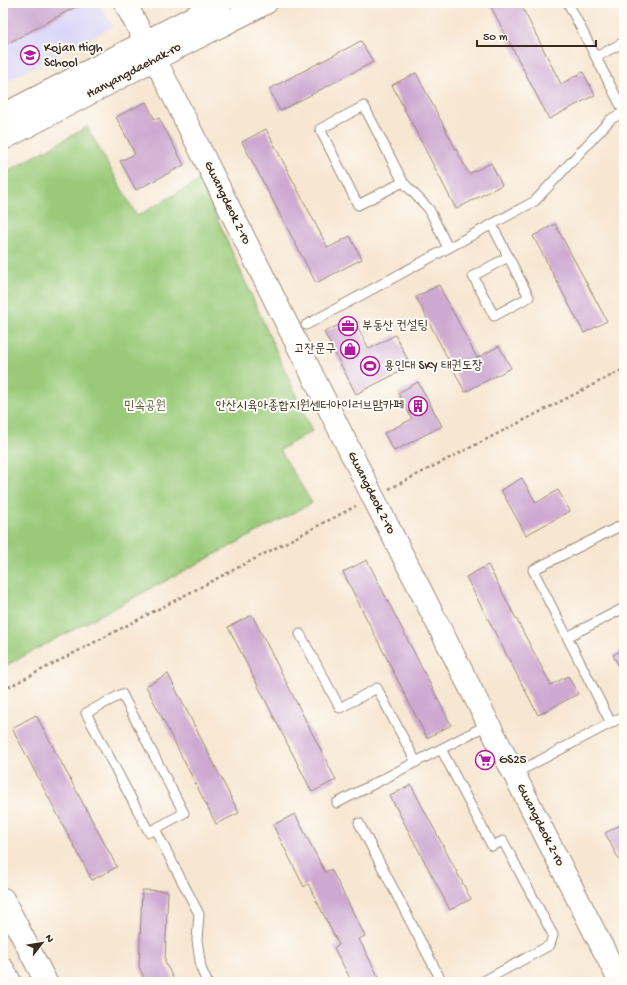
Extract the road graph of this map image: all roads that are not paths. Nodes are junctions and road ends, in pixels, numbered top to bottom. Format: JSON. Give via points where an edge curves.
{"nodes":[{"id":1,"x":125,"y":3,"type":"edge"},
{"id":2,"x":221,"y":3,"type":"edge"},
{"id":3,"x":266,"y":3,"type":"edge"},
{"id":4,"x":568,"y":3,"type":"edge"},
{"id":5,"x":623,"y":3,"type":"edge"},
{"id":6,"x":624,"y":6,"type":"edge"},
{"id":7,"x":624,"y":42,"type":"edge"},
{"id":8,"x":150,"y":50,"type":"junction"},
{"id":9,"x":596,"y":57,"type":"junction"},
{"id":10,"x":624,"y":112,"type":"edge"},
{"id":11,"x":3,"y":115,"type":"edge"},
{"id":12,"x":3,"y":139,"type":"edge"},
{"id":13,"x":403,"y":182,"type":"junction"},
{"id":14,"x":492,"y":225,"type":"junction"},
{"id":15,"x":448,"y":248,"type":"junction"},
{"id":16,"x":508,"y":257,"type":"junction"},
{"id":17,"x":306,"y":325,"type":"dead end"},
{"id":18,"x":624,"y":524,"type":"edge"},
{"id":19,"x":624,"y":608,"type":"edge"},
{"id":20,"x":300,"y":634,"type":"dead end"},
{"id":21,"x":567,"y":637,"type":"junction"},
{"id":22,"x":624,"y":716,"type":"edge"},
{"id":23,"x":611,"y":723,"type":"junction"},
{"id":24,"x":489,"y":724,"type":"junction"},
{"id":25,"x":441,"y":749,"type":"junction"},
{"id":26,"x":416,"y":762,"type":"junction"},
{"id":27,"x":514,"y":774,"type":"junction"},
{"id":28,"x":337,"y":803,"type":"dead end"},
{"id":29,"x":359,"y":823,"type":"dead end"},
{"id":30,"x":155,"y":829,"type":"junction"},
{"id":31,"x":3,"y":899,"type":"edge"},
{"id":32,"x":3,"y":969,"type":"edge"},
{"id":33,"x":10,"y":982,"type":"edge"},
{"id":34,"x":46,"y":982,"type":"edge"},
{"id":35,"x":207,"y":982,"type":"edge"},
{"id":36,"x":442,"y":982,"type":"edge"},
{"id":37,"x":482,"y":982,"type":"edge"},
{"id":38,"x":620,"y":982,"type":"edge"}],
"edges":[{"from":1,"to":8,"type":"street","name":"Gwangdeok 2-ro"},
{"from":2,"to":8,"type":"street","name":"Hanyangdaehak-ro"},
{"from":3,"to":8,"type":"street","name":"Hanyangdaehak-ro"},
{"from":4,"to":9,"type":"lane"},
{"from":5,"to":6,"type":"lane"},
{"from":7,"to":9,"type":"lane"},
{"from":8,"to":11,"type":"street","name":"Hanyangdaehak-ro"},
{"from":8,"to":12,"type":"street","name":"Hanyangdaehak-ro"},
{"from":8,"to":24,"type":"street","name":"Gwangdeok 2-ro"},
{"from":9,"to":10,"type":"lane"},
{"from":10,"to":14,"type":"lane","via":[[611,119],[535,202]]},
{"from":13,"to":13,"type":"lane","via":[[364,106],[320,129],[358,205]]},
{"from":13,"to":15,"type":"lane","via":[[429,209]]},
{"from":14,"to":15,"type":"lane"},
{"from":14,"to":16,"type":"lane"},
{"from":15,"to":17,"type":"lane"},
{"from":16,"to":16,"type":"lane","via":[[529,297],[494,316],[473,276]]},
{"from":18,"to":21,"type":"lane","via":[[533,570]]},
{"from":19,"to":21,"type":"lane"},
{"from":20,"to":26,"type":"lane","via":[[340,708],[377,688]]},
{"from":21,"to":23,"type":"lane"},
{"from":22,"to":23,"type":"lane"},
{"from":23,"to":27,"type":"lane"},
{"from":24,"to":25,"type":"lane"},
{"from":24,"to":27,"type":"street","name":"Gwangdeok 2-ro"},
{"from":25,"to":26,"type":"lane"},
{"from":25,"to":37,"type":"lane","via":[[492,846],[503,840],[553,935],[550,945]]},
{"from":26,"to":28,"type":"lane"},
{"from":27,"to":38,"type":"street","name":"Gwangdeok 2-ro"},
{"from":29,"to":36,"type":"lane"},
{"from":30,"to":30,"type":"lane","via":[[149,832],[86,713],[122,694],[184,813]]},
{"from":30,"to":35,"type":"lane","via":[[200,914],[197,940],[201,968]]},
{"from":31,"to":34,"type":"street"},
{"from":32,"to":33,"type":"street"}]}
